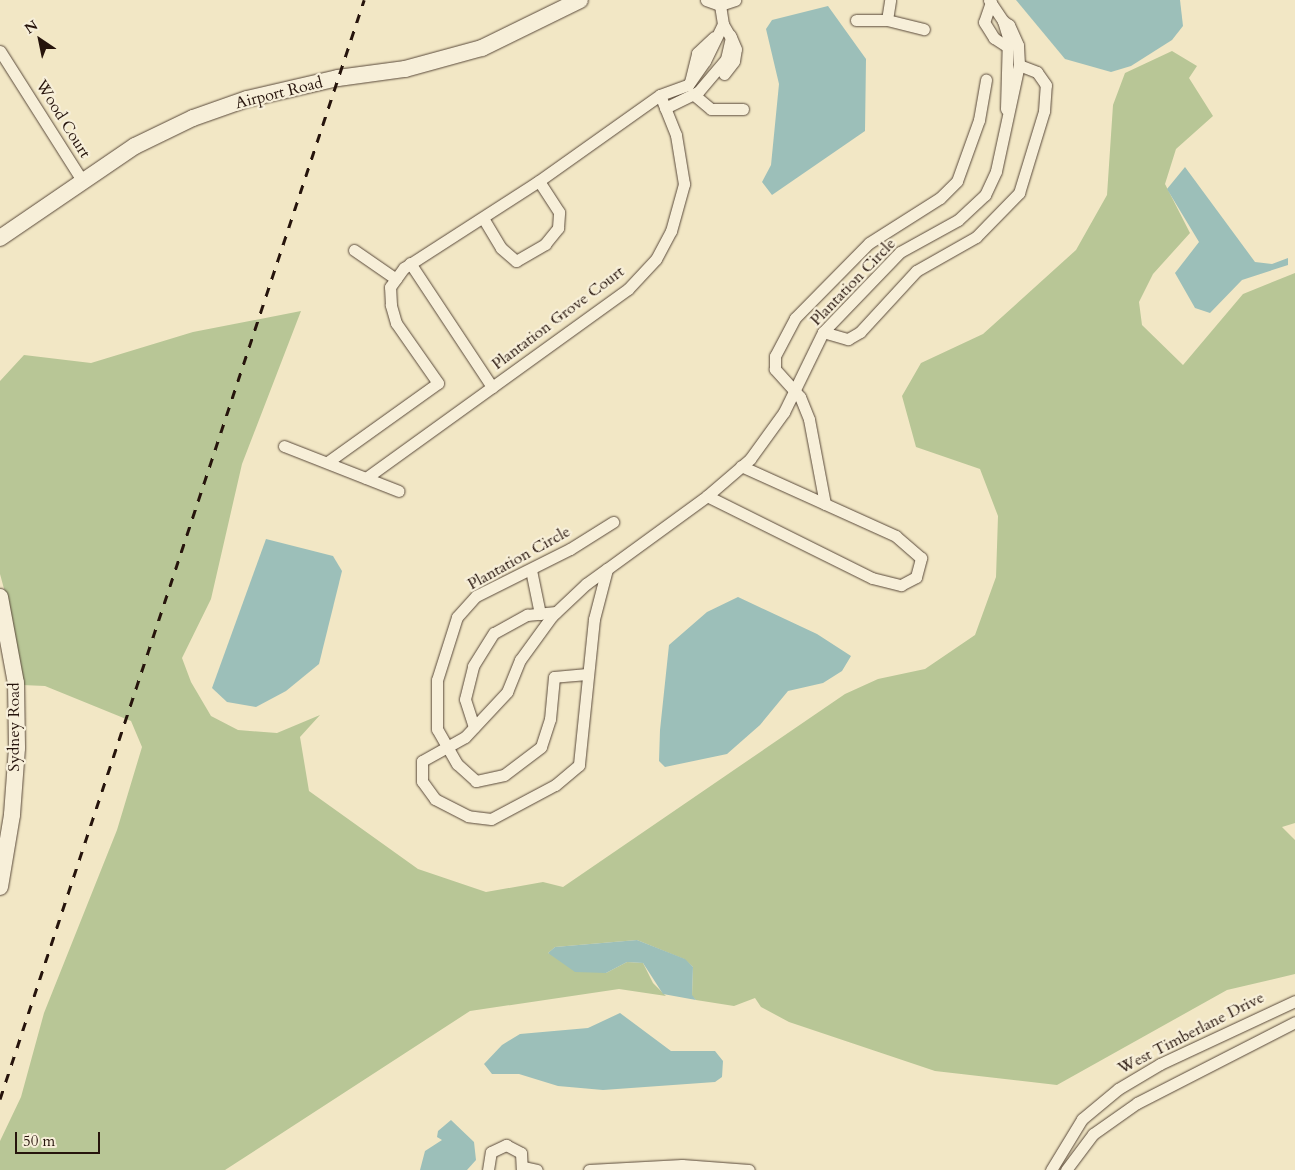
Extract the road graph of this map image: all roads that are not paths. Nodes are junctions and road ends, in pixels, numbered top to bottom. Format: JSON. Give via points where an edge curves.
{"nodes":[{"id":1,"x":580,"y":0,"type":"edge"},
{"id":2,"x":706,"y":0,"type":"edge"},
{"id":3,"x":735,"y":0,"type":"edge"},
{"id":4,"x":890,"y":0,"type":"edge"},
{"id":5,"x":990,"y":1,"type":"edge"},
{"id":6,"x":720,"y":5,"type":"junction"},
{"id":7,"x":856,"y":20,"type":"dead end"},
{"id":8,"x":887,"y":20,"type":"junction"},
{"id":9,"x":1003,"y":21,"type":"junction"},
{"id":10,"x":725,"y":28,"type":"junction"},
{"id":11,"x":924,"y":29,"type":"dead end"},
{"id":12,"x":1008,"y":47,"type":"junction"},
{"id":13,"x":0,"y":51,"type":"edge"},
{"id":14,"x":1020,"y":66,"type":"junction"},
{"id":15,"x":986,"y":80,"type":"dead end"},
{"id":16,"x":693,"y":90,"type":"junction"},
{"id":17,"x":660,"y":95,"type":"junction"},
{"id":18,"x":665,"y":108,"type":"junction"},
{"id":19,"x":743,"y":109,"type":"dead end"},
{"id":20,"x":1006,"y":121,"type":"junction"},
{"id":21,"x":82,"y":180,"type":"junction"},
{"id":22,"x":538,"y":181,"type":"junction"},
{"id":23,"x":483,"y":218,"type":"junction"},
{"id":24,"x":0,"y":238,"type":"edge"},
{"id":25,"x":354,"y":250,"type":"dead end"},
{"id":26,"x":410,"y":263,"type":"junction"},
{"id":27,"x":396,"y":279,"type":"junction"},
{"id":28,"x":823,"y":332,"type":"junction"},
{"id":29,"x":492,"y":387,"type":"junction"},
{"id":30,"x":794,"y":389,"type":"junction"},
{"id":31,"x":284,"y":446,"type":"dead end"},
{"id":32,"x":329,"y":461,"type":"junction"},
{"id":33,"x":741,"y":466,"type":"junction"},
{"id":34,"x":366,"y":478,"type":"junction"},
{"id":35,"x":399,"y":491,"type":"dead end"},
{"id":36,"x":707,"y":496,"type":"junction"},
{"id":37,"x":825,"y":504,"type":"junction"},
{"id":38,"x":612,"y":522,"type":"dead end"},
{"id":39,"x":607,"y":569,"type":"junction"},
{"id":40,"x":531,"y":570,"type":"junction"},
{"id":41,"x":0,"y":597,"type":"edge"},
{"id":42,"x":556,"y":612,"type":"junction"},
{"id":43,"x":540,"y":614,"type":"junction"},
{"id":44,"x":587,"y":674,"type":"junction"},
{"id":45,"x":474,"y":727,"type":"junction"},
{"id":46,"x":446,"y":748,"type":"junction"},
{"id":47,"x":0,"y":887,"type":"edge"},
{"id":48,"x":1295,"y":1001,"type":"edge"},
{"id":49,"x":1295,"y":1022,"type":"edge"},
{"id":50,"x":523,"y":1169,"type":"edge"},
{"id":51,"x":488,"y":1170,"type":"edge"},
{"id":52,"x":537,"y":1170,"type":"edge"},
{"id":53,"x":589,"y":1170,"type":"edge"},
{"id":54,"x":750,"y":1170,"type":"edge"},
{"id":55,"x":1051,"y":1170,"type":"edge"},
{"id":56,"x":1066,"y":1170,"type":"edge"}],
"edges":[{"from":1,"to":21,"type":"street","name":"Airport Road","via":[[482,48],[405,69],[338,78],[247,99],[193,118],[135,146]]},
{"from":2,"to":6,"type":"street"},
{"from":3,"to":6,"type":"street"},
{"from":4,"to":8,"type":"street"},
{"from":5,"to":9,"type":"street"},
{"from":5,"to":12,"type":"street","via":[[984,22],[994,38]]},
{"from":6,"to":10,"type":"street"},
{"from":7,"to":8,"type":"street"},
{"from":8,"to":11,"type":"street"},
{"from":9,"to":12,"type":"street"},
{"from":9,"to":14,"type":"street","via":[[1009,25],[1018,45]]},
{"from":10,"to":16,"type":"street","via":[[716,36]]},
{"from":10,"to":16,"type":"street","via":[[730,38],[726,59]]},
{"from":12,"to":20,"type":"street"},
{"from":13,"to":21,"type":"street","name":"Wood Court"},
{"from":14,"to":20,"type":"street"},
{"from":14,"to":28,"type":"street","via":[[1037,72],[1046,85],[1044,111],[1019,193],[976,237],[916,271],[860,332],[848,338]]},
{"from":15,"to":30,"type":"street","via":[[979,120],[957,181],[940,198],[869,243],[795,318],[775,356],[775,369]]},
{"from":16,"to":17,"type":"street"},
{"from":16,"to":18,"type":"street"},
{"from":16,"to":19,"type":"street","via":[[711,109]]},
{"from":17,"to":18,"type":"street","name":"Plantation Grove Court"},
{"from":17,"to":22,"type":"street"},
{"from":18,"to":29,"type":"street","name":"Plantation Grove Court","via":[[676,135],[684,184],[671,231],[656,259],[628,289]]},
{"from":20,"to":28,"type":"street","name":"Plantation Circle","via":[[996,172],[985,195],[958,220],[900,252]]},
{"from":21,"to":24,"type":"street","name":"Airport Road"},
{"from":22,"to":23,"type":"street"},
{"from":22,"to":23,"type":"street","via":[[559,212],[558,228],[545,244],[516,261],[502,248]]},
{"from":23,"to":26,"type":"street"},
{"from":25,"to":27,"type":"street"},
{"from":26,"to":27,"type":"street"},
{"from":26,"to":29,"type":"street","name":"Plantation Grove Court"},
{"from":27,"to":32,"type":"street","via":[[390,287],[396,324],[438,383]]},
{"from":28,"to":30,"type":"street","name":"Plantation Circle"},
{"from":29,"to":34,"type":"street","name":"Plantation Grove Court"},
{"from":30,"to":33,"type":"street","name":"Plantation Circle","via":[[784,412]]},
{"from":30,"to":37,"type":"street","via":[[809,419]]},
{"from":31,"to":32,"type":"street"},
{"from":32,"to":34,"type":"street"},
{"from":33,"to":36,"type":"street","name":"Plantation Circle"},
{"from":33,"to":37,"type":"street"},
{"from":34,"to":35,"type":"street"},
{"from":36,"to":37,"type":"street","via":[[872,578],[901,585],[916,576],[921,558],[896,536]]},
{"from":36,"to":39,"type":"street","name":"Plantation Circle"},
{"from":38,"to":40,"type":"street","name":"Plantation Circle"},
{"from":39,"to":42,"type":"street","name":"Plantation Circle"},
{"from":39,"to":44,"type":"street","name":"Plantation Circle","via":[[597,597]]},
{"from":40,"to":43,"type":"street"},
{"from":40,"to":46,"type":"street","name":"Plantation Circle","via":[[476,596],[457,617],[437,680],[436,729]]},
{"from":41,"to":47,"type":"street","name":"Sydney Road","via":[[16,683],[17,748],[12,815]]},
{"from":42,"to":43,"type":"street"},
{"from":42,"to":45,"type":"street","name":"Plantation Circle","via":[[520,660],[507,692]]},
{"from":43,"to":45,"type":"street","via":[[526,615],[494,632],[473,666],[465,699]]},
{"from":44,"to":46,"type":"street","name":"Plantation Circle","via":[[554,677],[550,719],[541,747],[504,775],[476,781]]},
{"from":44,"to":46,"type":"street","name":"Plantation Circle","via":[[579,765],[528,802],[491,820],[468,816],[435,799],[419,769],[422,761]]},
{"from":45,"to":46,"type":"street","name":"Plantation Circle"},
{"from":48,"to":55,"type":"street","name":"West Timberlane Drive","via":[[1160,1064],[1118,1089],[1082,1119]]},
{"from":49,"to":56,"type":"street","via":[[1137,1103],[1093,1134]]},
{"from":50,"to":51,"type":"street","via":[[521,1153],[506,1145],[491,1152]]},
{"from":50,"to":52,"type":"street"},
{"from":53,"to":54,"type":"street","via":[[682,1166]]}]}
